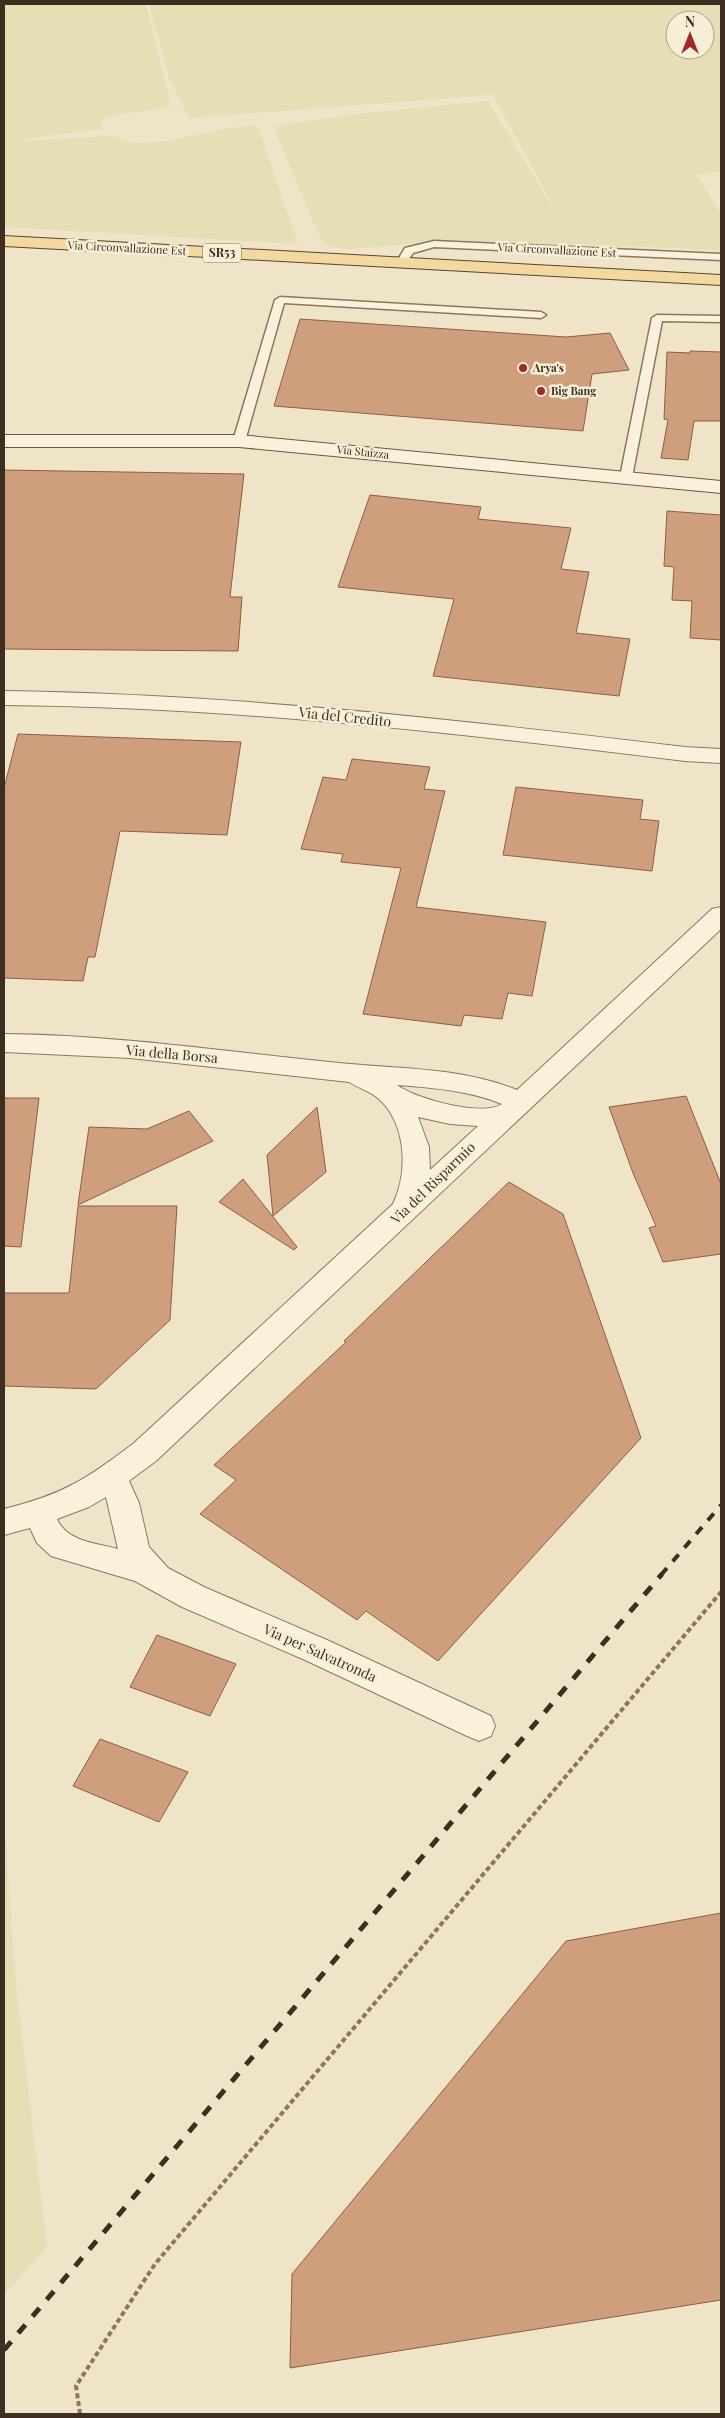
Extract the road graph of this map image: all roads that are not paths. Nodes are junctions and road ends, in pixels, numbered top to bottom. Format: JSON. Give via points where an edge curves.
{"nodes":[{"id":1,"x":4,"y":242,"type":"edge"},
{"id":2,"x":721,"y":257,"type":"edge"},
{"id":3,"x":401,"y":263,"type":"junction"},
{"id":4,"x":721,"y":280,"type":"edge"},
{"id":5,"x":541,"y":315,"type":"dead end"},
{"id":6,"x":721,"y":319,"type":"edge"},
{"id":7,"x":4,"y":441,"type":"edge"},
{"id":8,"x":239,"y":441,"type":"junction"},
{"id":9,"x":626,"y":478,"type":"junction"},
{"id":10,"x":721,"y":486,"type":"edge"},
{"id":11,"x":4,"y":698,"type":"edge"},
{"id":12,"x":685,"y":754,"type":"junction"},
{"id":13,"x":721,"y":756,"type":"edge"},
{"id":14,"x":721,"y":765,"type":"edge"},
{"id":15,"x":721,"y":915,"type":"edge"},
{"id":16,"x":4,"y":1042,"type":"edge"},
{"id":17,"x":340,"y":1072,"type":"junction"},
{"id":18,"x":386,"y":1091,"type":"junction"},
{"id":19,"x":512,"y":1108,"type":"junction"},
{"id":20,"x":400,"y":1216,"type":"junction"},
{"id":21,"x":108,"y":1480,"type":"junction"},
{"id":22,"x":39,"y":1512,"type":"junction"},
{"id":23,"x":4,"y":1522,"type":"edge"},
{"id":24,"x":161,"y":1580,"type":"junction"},
{"id":25,"x":479,"y":1726,"type":"dead end"}],
"edges":[{"from":1,"to":3,"type":"main road","name":"Via Circonvallazione Est","number":"SR53"},
{"from":2,"to":3,"type":"lane","name":"Via Circonvallazione Est","via":[[434,244],[411,250]]},
{"from":3,"to":4,"type":"main road","name":"Via Circonvallazione Est","number":"SR53"},
{"from":5,"to":8,"type":"lane","via":[[280,300]]},
{"from":6,"to":9,"type":"lane","via":[[656,318]]},
{"from":7,"to":8,"type":"street","name":"Via Staizza"},
{"from":8,"to":9,"type":"street","name":"Via Staizza"},
{"from":9,"to":10,"type":"street","name":"Via Staizza"},
{"from":11,"to":12,"type":"street","name":"Via del Credito","via":[[119,699],[229,706]]},
{"from":12,"to":13,"type":"street","name":"Via del Credito"},
{"from":12,"to":14,"type":"street","name":"Via del Credito"},
{"from":15,"to":19,"type":"street","name":"Via del Risparmio"},
{"from":16,"to":17,"type":"street","name":"Via della Borsa","via":[[148,1051]]},
{"from":17,"to":18,"type":"street","name":"Via della Borsa","via":[[368,1080]]},
{"from":17,"to":19,"type":"street","name":"Via della Borsa","via":[[444,1079],[483,1086]]},
{"from":18,"to":19,"type":"street","name":"Via della Borsa","via":[[408,1103],[447,1115],[471,1117]]},
{"from":18,"to":20,"type":"street","name":"Via della Borsa","via":[[411,1130],[416,1156],[412,1192]]},
{"from":19,"to":20,"type":"street","name":"Via del Risparmio"},
{"from":20,"to":21,"type":"street","name":"Via del Risparmio","via":[[145,1452]]},
{"from":21,"to":22,"type":"street","via":[[78,1498]]},
{"from":21,"to":24,"type":"street","name":"Via per Salvatronda","via":[[119,1490],[124,1501],[130,1538],[140,1560]]},
{"from":22,"to":23,"type":"street"},
{"from":22,"to":24,"type":"street","name":"Via per Salvatronda","via":[[48,1534],[62,1547],[123,1563]]},
{"from":24,"to":25,"type":"street","name":"Via per Salvatronda"}]}
